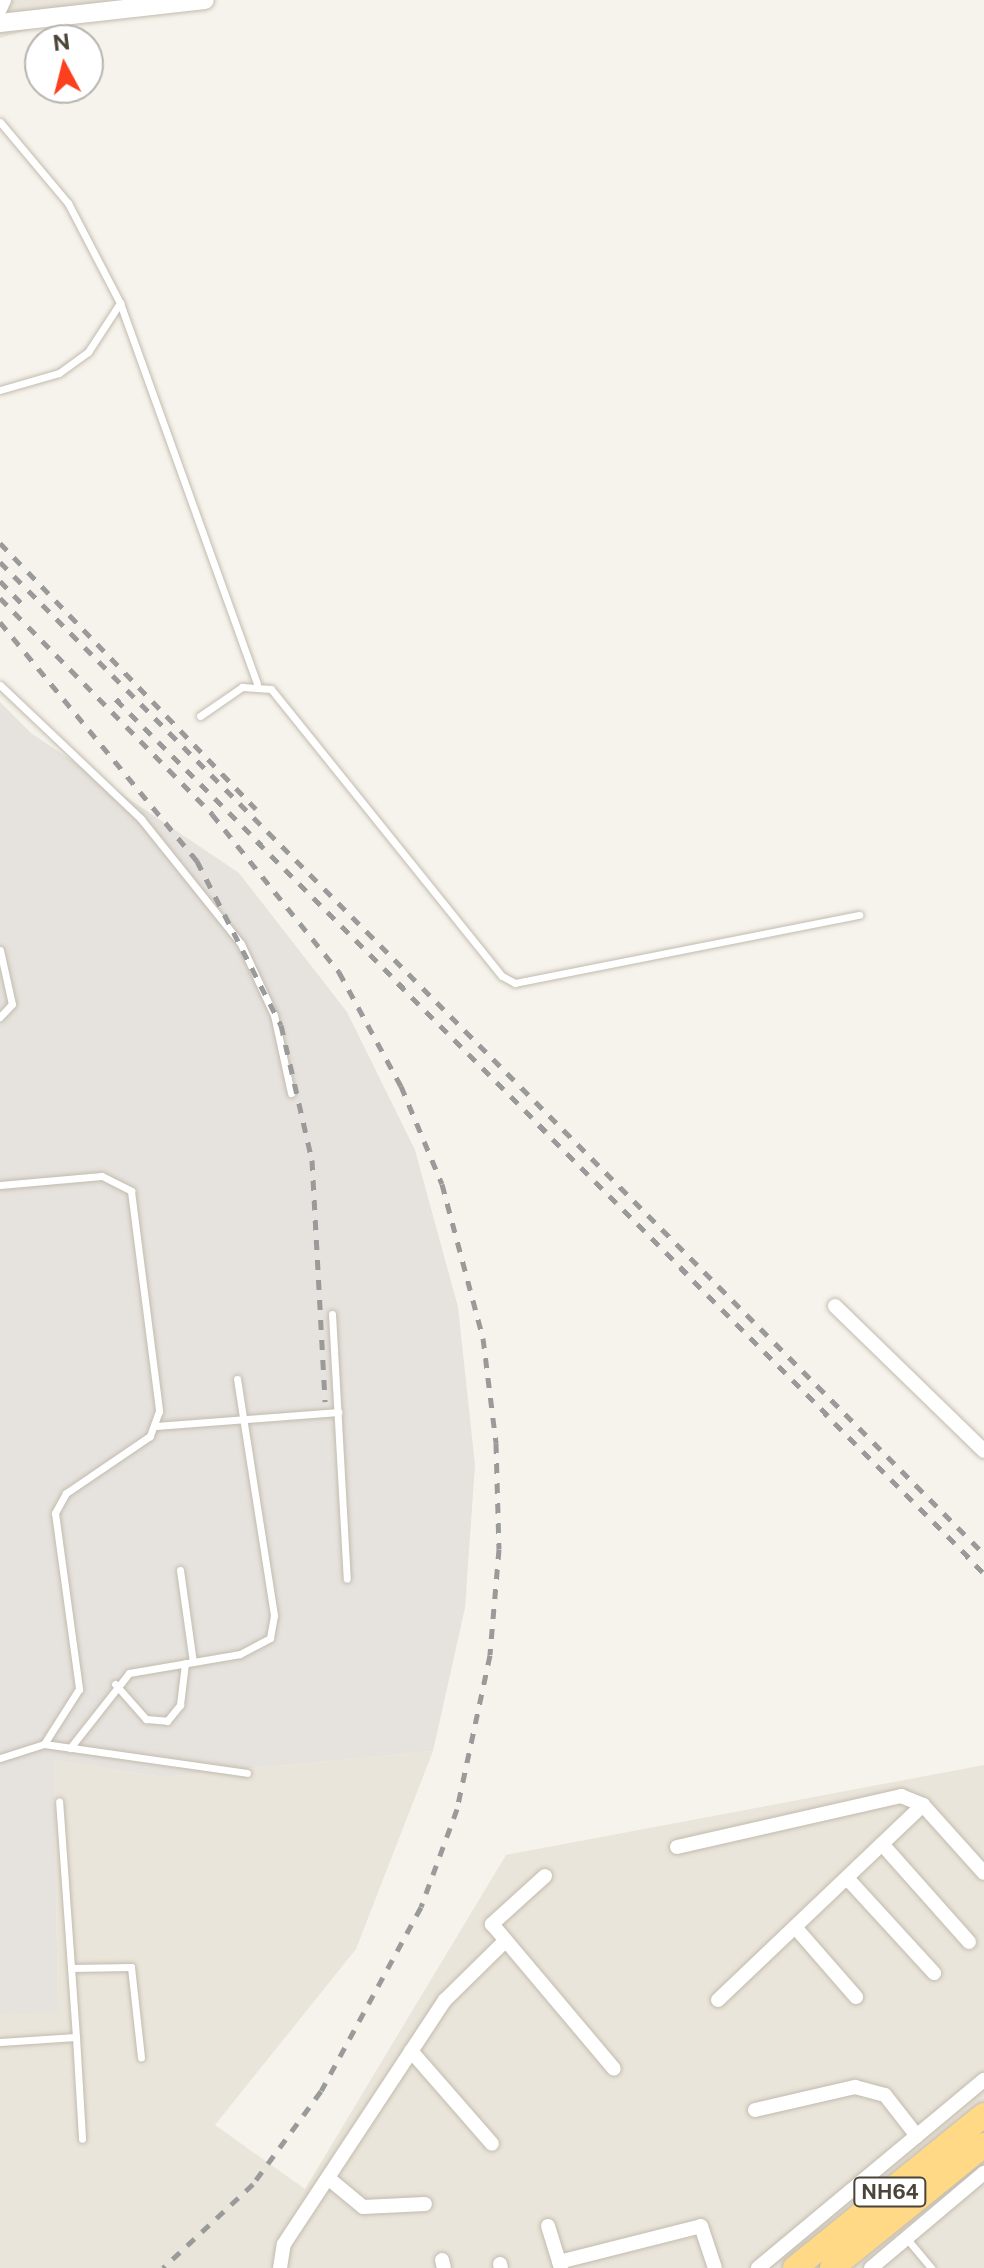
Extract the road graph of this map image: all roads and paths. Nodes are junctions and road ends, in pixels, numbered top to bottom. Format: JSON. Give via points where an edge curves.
{"nodes":[{"id":1,"x":4,"y":0,"type":"edge"},
{"id":2,"x":202,"y":0,"type":"edge"},
{"id":3,"x":113,"y":6,"type":"edge"},
{"id":4,"x":0,"y":9,"type":"edge"},
{"id":5,"x":0,"y":23,"type":"edge"},
{"id":6,"x":0,"y":122,"type":"edge"},
{"id":7,"x":120,"y":303,"type":"junction"},
{"id":8,"x":0,"y":390,"type":"edge"},
{"id":9,"x":257,"y":683,"type":"junction"},
{"id":10,"x":0,"y":685,"type":"edge"},
{"id":11,"x":200,"y":716,"type":"dead end"},
{"id":12,"x":859,"y":915,"type":"dead end"},
{"id":13,"x":0,"y":950,"type":"edge"},
{"id":14,"x":0,"y":1017,"type":"edge"},
{"id":15,"x":291,"y":1093,"type":"dead end"},
{"id":16,"x":0,"y":1185,"type":"edge"},
{"id":17,"x":835,"y":1306,"type":"dead end"},
{"id":18,"x":332,"y":1314,"type":"dead end"},
{"id":19,"x":237,"y":1379,"type":"dead end"},
{"id":20,"x":338,"y":1412,"type":"junction"},
{"id":21,"x":241,"y":1418,"type":"junction"},
{"id":22,"x":156,"y":1426,"type":"junction"},
{"id":23,"x":984,"y":1451,"type":"edge"},
{"id":24,"x":180,"y":1570,"type":"dead end"},
{"id":25,"x":347,"y":1579,"type":"dead end"},
{"id":26,"x":189,"y":1663,"type":"junction"},
{"id":27,"x":115,"y":1684,"type":"junction"},
{"id":28,"x":44,"y":1744,"type":"junction"},
{"id":29,"x":70,"y":1748,"type":"junction"},
{"id":30,"x":0,"y":1758,"type":"edge"},
{"id":31,"x":247,"y":1773,"type":"dead end"},
{"id":32,"x":59,"y":1802,"type":"dead end"},
{"id":33,"x":923,"y":1805,"type":"junction"},
{"id":34,"x":882,"y":1844,"type":"junction"},
{"id":35,"x":677,"y":1847,"type":"dead end"},
{"id":36,"x":984,"y":1873,"type":"edge"},
{"id":37,"x":545,"y":1876,"type":"dead end"},
{"id":38,"x":847,"y":1878,"type":"junction"},
{"id":39,"x":795,"y":1927,"type":"junction"},
{"id":40,"x":505,"y":1941,"type":"junction"},
{"id":41,"x":969,"y":1942,"type":"dead end"},
{"id":42,"x":72,"y":1968,"type":"junction"},
{"id":43,"x":934,"y":1973,"type":"dead end"},
{"id":44,"x":856,"y":1997,"type":"dead end"},
{"id":45,"x":718,"y":2000,"type":"dead end"},
{"id":46,"x":76,"y":2037,"type":"junction"},
{"id":47,"x":0,"y":2042,"type":"edge"},
{"id":48,"x":411,"y":2051,"type":"junction"},
{"id":49,"x":141,"y":2057,"type":"dead end"},
{"id":50,"x":614,"y":2069,"type":"dead end"},
{"id":51,"x":984,"y":2080,"type":"edge"},
{"id":52,"x":755,"y":2110,"type":"dead end"},
{"id":53,"x":984,"y":2115,"type":"edge"},
{"id":54,"x":917,"y":2136,"type":"junction"},
{"id":55,"x":82,"y":2139,"type":"dead end"},
{"id":56,"x":492,"y":2144,"type":"dead end"},
{"id":57,"x":984,"y":2145,"type":"edge"},
{"id":58,"x":984,"y":2173,"type":"edge"},
{"id":59,"x":328,"y":2178,"type":"junction"},
{"id":60,"x":425,"y":2204,"type":"dead end"},
{"id":61,"x":548,"y":2226,"type":"dead end"},
{"id":62,"x":906,"y":2238,"type":"junction"},
{"id":63,"x":560,"y":2265,"type":"edge"},
{"id":64,"x":280,"y":2268,"type":"edge"},
{"id":65,"x":715,"y":2268,"type":"edge"},
{"id":66,"x":758,"y":2268,"type":"edge"},
{"id":67,"x":795,"y":2268,"type":"edge"},
{"id":68,"x":832,"y":2268,"type":"edge"},
{"id":69,"x":871,"y":2268,"type":"edge"},
{"id":70,"x":931,"y":2268,"type":"edge"}],
"edges":[{"from":1,"to":4,"type":"street"},
{"from":2,"to":3,"type":"street"},
{"from":3,"to":5,"type":"street"},
{"from":6,"to":7,"type":"lane","via":[[68,203]]},
{"from":7,"to":8,"type":"lane","via":[[105,332],[69,366]]},
{"from":7,"to":9,"type":"lane"},
{"from":9,"to":11,"type":"lane"},
{"from":9,"to":12,"type":"lane","via":[[309,730],[375,822],[502,976],[515,983]]},
{"from":10,"to":15,"type":"lane","via":[[141,819],[241,944],[274,1015]]},
{"from":13,"to":14,"type":"lane","via":[[12,1004]]},
{"from":16,"to":22,"type":"lane","via":[[102,1176],[131,1191]]},
{"from":17,"to":23,"type":"street"},
{"from":18,"to":20,"type":"lane"},
{"from":19,"to":21,"type":"lane"},
{"from":20,"to":21,"type":"lane"},
{"from":20,"to":25,"type":"lane"},
{"from":21,"to":22,"type":"lane"},
{"from":21,"to":26,"type":"lane","via":[[274,1615],[270,1638],[240,1654]]},
{"from":22,"to":28,"type":"lane","via":[[66,1493],[55,1513],[52,1533],[82,1671],[73,1704]]},
{"from":24,"to":26,"type":"lane"},
{"from":26,"to":27,"type":"lane","via":[[129,1673]]},
{"from":26,"to":27,"type":"lane","via":[[180,1705],[167,1721],[146,1719]]},
{"from":27,"to":29,"type":"lane"},
{"from":28,"to":29,"type":"lane"},
{"from":28,"to":30,"type":"lane"},
{"from":29,"to":31,"type":"lane"},
{"from":32,"to":42,"type":"lane"},
{"from":33,"to":34,"type":"street"},
{"from":33,"to":35,"type":"street","via":[[901,1796]]},
{"from":33,"to":36,"type":"street"},
{"from":34,"to":38,"type":"street"},
{"from":34,"to":41,"type":"street"},
{"from":37,"to":40,"type":"street","via":[[493,1918]]},
{"from":38,"to":39,"type":"street"},
{"from":38,"to":43,"type":"street"},
{"from":39,"to":44,"type":"street"},
{"from":39,"to":45,"type":"street"},
{"from":40,"to":48,"type":"street","via":[[460,1980]]},
{"from":40,"to":50,"type":"street"},
{"from":42,"to":46,"type":"lane"},
{"from":42,"to":49,"type":"lane","via":[[131,1967]]},
{"from":46,"to":47,"type":"lane"},
{"from":46,"to":55,"type":"lane"},
{"from":48,"to":56,"type":"street"},
{"from":48,"to":59,"type":"street"},
{"from":51,"to":54,"type":"street"},
{"from":52,"to":54,"type":"street","via":[[855,2087],[885,2095]]},
{"from":53,"to":67,"type":"highway","number":"NH64"},
{"from":54,"to":66,"type":"street"},
{"from":57,"to":68,"type":"highway","number":"NH64"},
{"from":58,"to":62,"type":"street"},
{"from":59,"to":60,"type":"street","via":[[363,2207]]},
{"from":59,"to":64,"type":"street","via":[[284,2244]]},
{"from":61,"to":63,"type":"street"},
{"from":62,"to":69,"type":"street"},
{"from":62,"to":70,"type":"lane"},
{"from":63,"to":65,"type":"street","via":[[701,2226]]}]}
